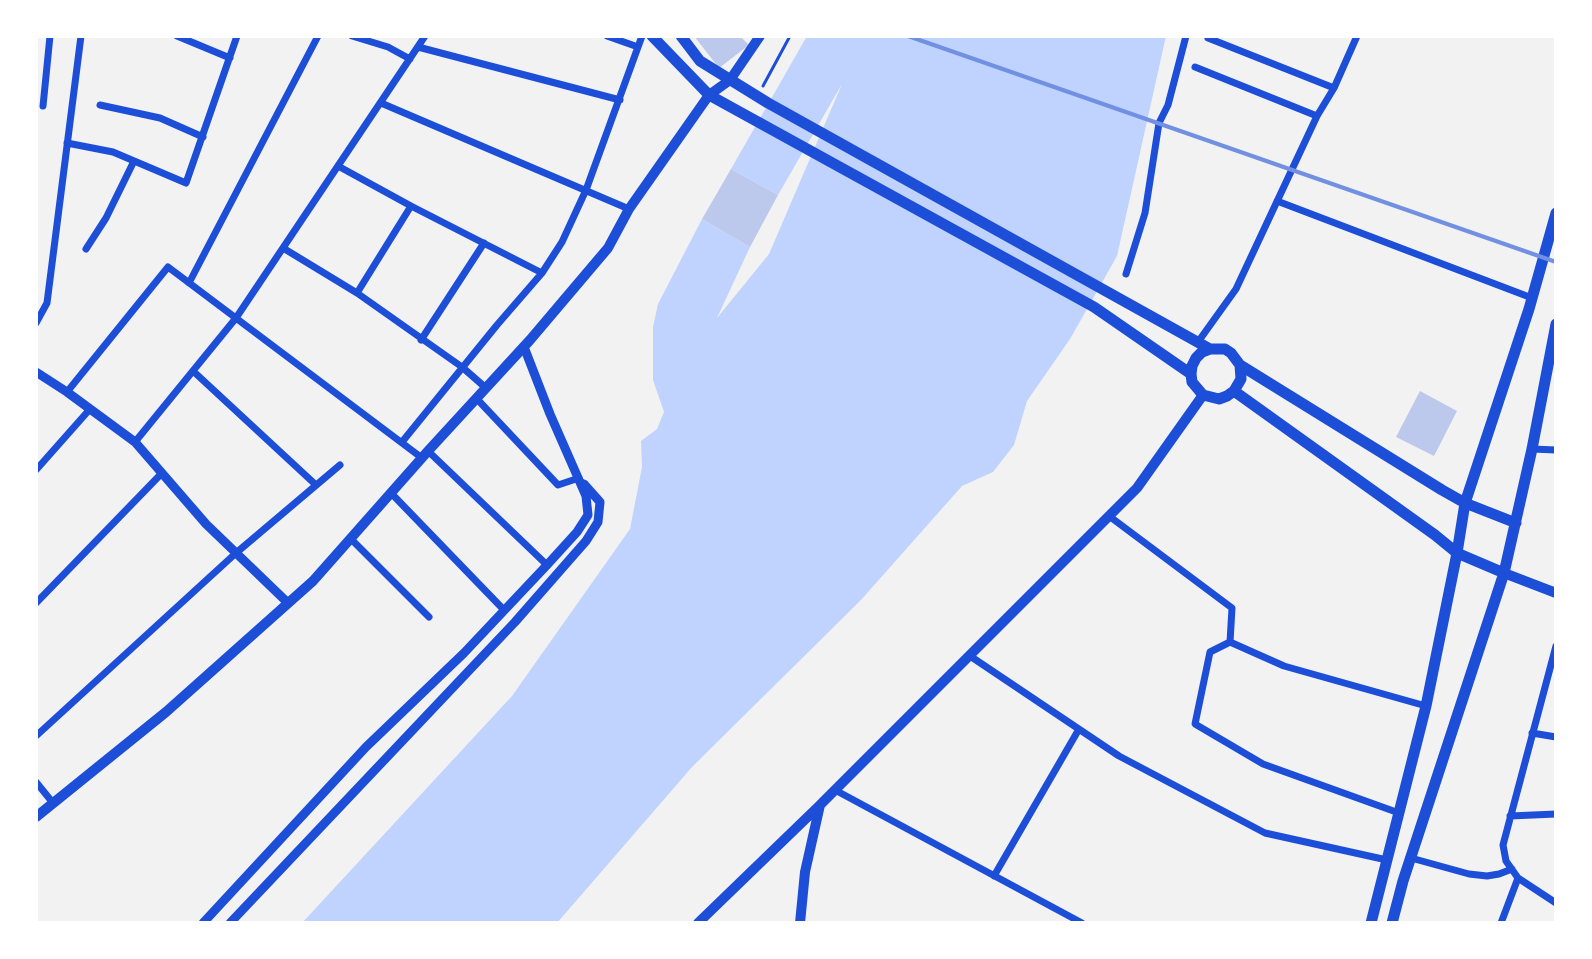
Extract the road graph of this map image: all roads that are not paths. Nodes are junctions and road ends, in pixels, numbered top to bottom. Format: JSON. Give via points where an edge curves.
{"nodes":[{"id":1,"x":50,"y":36,"type":"edge"},
{"id":2,"x":81,"y":36,"type":"edge"},
{"id":3,"x":177,"y":36,"type":"edge"},
{"id":4,"x":237,"y":36,"type":"edge"},
{"id":5,"x":318,"y":36,"type":"edge"},
{"id":6,"x":356,"y":36,"type":"edge"},
{"id":7,"x":425,"y":36,"type":"edge"},
{"id":8,"x":607,"y":36,"type":"edge"},
{"id":9,"x":642,"y":36,"type":"edge"},
{"id":10,"x":652,"y":36,"type":"edge"},
{"id":11,"x":681,"y":36,"type":"edge"},
{"id":12,"x":1186,"y":36,"type":"edge"},
{"id":13,"x":1357,"y":36,"type":"edge"},
{"id":14,"x":757,"y":37,"type":"edge"},
{"id":15,"x":1208,"y":38,"type":"edge"},
{"id":16,"x":418,"y":47,"type":"junction"},
{"id":17,"x":638,"y":47,"type":"junction"},
{"id":18,"x":230,"y":58,"type":"junction"},
{"id":19,"x":410,"y":59,"type":"junction"},
{"id":20,"x":1195,"y":67,"type":"dead end"},
{"id":21,"x":730,"y":80,"type":"junction"},
{"id":22,"x":1334,"y":88,"type":"junction"},
{"id":23,"x":709,"y":95,"type":"junction"},
{"id":24,"x":620,"y":100,"type":"junction"},
{"id":25,"x":381,"y":103,"type":"junction"},
{"id":26,"x":100,"y":105,"type":"dead end"},
{"id":27,"x":43,"y":106,"type":"dead end"},
{"id":28,"x":1317,"y":116,"type":"junction"},
{"id":29,"x":203,"y":137,"type":"junction"},
{"id":30,"x":67,"y":143,"type":"junction"},
{"id":31,"x":134,"y":161,"type":"junction"},
{"id":32,"x":338,"y":166,"type":"junction"},
{"id":33,"x":586,"y":190,"type":"junction"},
{"id":34,"x":1277,"y":201,"type":"junction"},
{"id":35,"x":411,"y":206,"type":"junction"},
{"id":36,"x":629,"y":209,"type":"junction"},
{"id":37,"x":1556,"y":213,"type":"edge"},
{"id":38,"x":484,"y":243,"type":"junction"},
{"id":39,"x":283,"y":248,"type":"junction"},
{"id":40,"x":86,"y":249,"type":"dead end"},
{"id":41,"x":542,"y":273,"type":"junction"},
{"id":42,"x":1126,"y":274,"type":"dead end"},
{"id":43,"x":189,"y":283,"type":"junction"},
{"id":44,"x":357,"y":293,"type":"junction"},
{"id":45,"x":1532,"y":298,"type":"junction"},
{"id":46,"x":236,"y":318,"type":"junction"},
{"id":47,"x":36,"y":323,"type":"edge"},
{"id":48,"x":1556,"y":324,"type":"edge"},
{"id":49,"x":421,"y":340,"type":"junction"},
{"id":50,"x":1198,"y":342,"type":"junction"},
{"id":51,"x":524,"y":347,"type":"junction"},
{"id":52,"x":1210,"y":349,"type":"junction"},
{"id":53,"x":1240,"y":365,"type":"junction"},
{"id":54,"x":462,"y":367,"type":"junction"},
{"id":55,"x":193,"y":371,"type":"junction"},
{"id":56,"x":36,"y":372,"type":"edge"},
{"id":57,"x":1191,"y":374,"type":"junction"},
{"id":58,"x":486,"y":388,"type":"junction"},
{"id":59,"x":1234,"y":391,"type":"junction"},
{"id":60,"x":67,"y":392,"type":"junction"},
{"id":61,"x":1203,"y":395,"type":"junction"},
{"id":62,"x":477,"y":399,"type":"junction"},
{"id":63,"x":90,"y":409,"type":"junction"},
{"id":64,"x":135,"y":442,"type":"junction"},
{"id":65,"x":402,"y":442,"type":"junction"},
{"id":66,"x":1532,"y":449,"type":"junction"},
{"id":67,"x":1556,"y":450,"type":"edge"},
{"id":68,"x":425,"y":454,"type":"junction"},
{"id":69,"x":340,"y":465,"type":"dead end"},
{"id":70,"x":36,"y":470,"type":"edge"},
{"id":71,"x":162,"y":473,"type":"junction"},
{"id":72,"x":579,"y":478,"type":"junction"},
{"id":73,"x":316,"y":485,"type":"junction"},
{"id":74,"x":391,"y":493,"type":"junction"},
{"id":75,"x":1465,"y":503,"type":"junction"},
{"id":76,"x":1109,"y":516,"type":"junction"},
{"id":77,"x":1516,"y":523,"type":"junction"},
{"id":78,"x":351,"y":539,"type":"junction"},
{"id":79,"x":236,"y":553,"type":"junction"},
{"id":80,"x":1457,"y":553,"type":"junction"},
{"id":81,"x":547,"y":565,"type":"junction"},
{"id":82,"x":1504,"y":573,"type":"junction"},
{"id":83,"x":1556,"y":593,"type":"edge"},
{"id":84,"x":36,"y":603,"type":"edge"},
{"id":85,"x":288,"y":603,"type":"junction"},
{"id":86,"x":504,"y":610,"type":"junction"},
{"id":87,"x":429,"y":617,"type":"dead end"},
{"id":88,"x":1230,"y":642,"type":"junction"},
{"id":89,"x":1556,"y":646,"type":"edge"},
{"id":90,"x":970,"y":656,"type":"junction"},
{"id":91,"x":1553,"y":665,"type":"edge"},
{"id":92,"x":1426,"y":706,"type":"junction"},
{"id":93,"x":1079,"y":729,"type":"junction"},
{"id":94,"x":1532,"y":733,"type":"junction"},
{"id":95,"x":36,"y":736,"type":"edge"},
{"id":96,"x":1556,"y":737,"type":"edge"},
{"id":97,"x":36,"y":782,"type":"edge"},
{"id":98,"x":835,"y":790,"type":"junction"},
{"id":99,"x":53,"y":803,"type":"junction"},
{"id":100,"x":820,"y":805,"type":"junction"},
{"id":101,"x":1399,"y":813,"type":"junction"},
{"id":102,"x":1556,"y":814,"type":"edge"},
{"id":103,"x":1510,"y":816,"type":"junction"},
{"id":104,"x":36,"y":817,"type":"edge"},
{"id":105,"x":1411,"y":858,"type":"junction"},
{"id":106,"x":1387,"y":860,"type":"junction"},
{"id":107,"x":1512,"y":869,"type":"junction"},
{"id":108,"x":994,"y":876,"type":"junction"},
{"id":109,"x":1518,"y":878,"type":"junction"},
{"id":110,"x":1556,"y":903,"type":"edge"},
{"id":111,"x":203,"y":923,"type":"edge"},
{"id":112,"x":230,"y":923,"type":"edge"},
{"id":113,"x":698,"y":923,"type":"edge"},
{"id":114,"x":800,"y":923,"type":"edge"},
{"id":115,"x":1082,"y":923,"type":"edge"},
{"id":116,"x":1371,"y":923,"type":"edge"},
{"id":117,"x":1392,"y":923,"type":"edge"},
{"id":118,"x":1501,"y":923,"type":"edge"}],
"edges":[{"from":1,"to":27,"type":"street"},
{"from":2,"to":30,"type":"street"},
{"from":3,"to":18,"type":"street"},
{"from":4,"to":18,"type":"street"},
{"from":5,"to":43,"type":"street"},
{"from":6,"to":19,"type":"street"},
{"from":7,"to":16,"type":"street"},
{"from":8,"to":17,"type":"street"},
{"from":9,"to":17,"type":"street"},
{"from":10,"to":23,"type":"main road"},
{"from":11,"to":21,"type":"main road","via":[[700,61]]},
{"from":12,"to":42,"type":"street","via":[[1159,123],[1145,213]]},
{"from":13,"to":22,"type":"street"},
{"from":14,"to":21,"type":"main road"},
{"from":15,"to":22,"type":"street"},
{"from":16,"to":19,"type":"street"},
{"from":16,"to":24,"type":"street"},
{"from":17,"to":24,"type":"street"},
{"from":18,"to":29,"type":"street"},
{"from":19,"to":25,"type":"street"},
{"from":20,"to":28,"type":"street"},
{"from":21,"to":23,"type":"main road"},
{"from":21,"to":50,"type":"main road"},
{"from":22,"to":28,"type":"street"},
{"from":23,"to":36,"type":"main road"},
{"from":23,"to":57,"type":"main road","via":[[1094,307]]},
{"from":24,"to":33,"type":"street"},
{"from":25,"to":32,"type":"street"},
{"from":25,"to":33,"type":"street"},
{"from":26,"to":29,"type":"street","via":[[160,118]]},
{"from":28,"to":34,"type":"street"},
{"from":29,"to":31,"type":"street","via":[[186,183]]},
{"from":30,"to":31,"type":"street"},
{"from":30,"to":47,"type":"street","via":[[47,303]]},
{"from":31,"to":40,"type":"street"},
{"from":32,"to":35,"type":"street"},
{"from":32,"to":39,"type":"street"},
{"from":33,"to":36,"type":"street"},
{"from":33,"to":41,"type":"street"},
{"from":34,"to":45,"type":"street"},
{"from":34,"to":50,"type":"street","via":[[1236,289]]},
{"from":35,"to":38,"type":"street"},
{"from":35,"to":44,"type":"street"},
{"from":36,"to":51,"type":"main road","via":[[608,248]]},
{"from":37,"to":45,"type":"main road"},
{"from":38,"to":41,"type":"street"},
{"from":38,"to":49,"type":"street"},
{"from":39,"to":44,"type":"street"},
{"from":39,"to":46,"type":"street"},
{"from":41,"to":54,"type":"street"},
{"from":43,"to":46,"type":"street"},
{"from":43,"to":60,"type":"street","via":[[168,267]]},
{"from":44,"to":49,"type":"street"},
{"from":45,"to":75,"type":"main road"},
{"from":46,"to":55,"type":"street"},
{"from":46,"to":65,"type":"street"},
{"from":48,"to":66,"type":"main road"},
{"from":49,"to":54,"type":"street"},
{"from":50,"to":52,"type":"main road"},
{"from":51,"to":58,"type":"main road"},
{"from":51,"to":72,"type":"street"},
{"from":52,"to":53,"type":"main road","via":[[1225,349]]},
{"from":52,"to":57,"type":"main road","via":[[1196,358]]},
{"from":53,"to":59,"type":"main road","via":[[1241,379]]},
{"from":53,"to":75,"type":"main road"},
{"from":54,"to":58,"type":"street"},
{"from":54,"to":65,"type":"street"},
{"from":55,"to":64,"type":"street"},
{"from":55,"to":73,"type":"street"},
{"from":56,"to":60,"type":"street"},
{"from":57,"to":61,"type":"main road"},
{"from":58,"to":62,"type":"main road"},
{"from":59,"to":61,"type":"main road","via":[[1219,399]]},
{"from":59,"to":80,"type":"main road"},
{"from":60,"to":63,"type":"street"},
{"from":61,"to":76,"type":"main road","via":[[1137,488]]},
{"from":62,"to":68,"type":"main road"},
{"from":62,"to":72,"type":"street","via":[[558,485]]},
{"from":63,"to":64,"type":"street"},
{"from":63,"to":70,"type":"street"},
{"from":64,"to":71,"type":"street"},
{"from":65,"to":68,"type":"street"},
{"from":66,"to":67,"type":"street"},
{"from":66,"to":77,"type":"main road"},
{"from":68,"to":74,"type":"main road"},
{"from":68,"to":81,"type":"street"},
{"from":69,"to":73,"type":"street"},
{"from":71,"to":79,"type":"street"},
{"from":71,"to":84,"type":"street"},
{"from":72,"to":81,"type":"street","via":[[588,515]]},
{"from":72,"to":112,"type":"street","via":[[600,502],[598,522],[586,541]]},
{"from":73,"to":79,"type":"street"},
{"from":74,"to":78,"type":"main road"},
{"from":74,"to":86,"type":"street"},
{"from":75,"to":77,"type":"main road"},
{"from":75,"to":80,"type":"main road"},
{"from":76,"to":88,"type":"street","via":[[1232,608]]},
{"from":76,"to":90,"type":"main road"},
{"from":77,"to":82,"type":"main road"},
{"from":78,"to":85,"type":"main road"},
{"from":78,"to":87,"type":"street"},
{"from":79,"to":85,"type":"street"},
{"from":79,"to":95,"type":"street"},
{"from":80,"to":82,"type":"main road"},
{"from":80,"to":92,"type":"main road"},
{"from":81,"to":86,"type":"street"},
{"from":82,"to":83,"type":"main road"},
{"from":82,"to":105,"type":"main road"},
{"from":85,"to":99,"type":"main road"},
{"from":86,"to":111,"type":"street","via":[[366,747]]},
{"from":88,"to":92,"type":"street","via":[[1284,666]]},
{"from":88,"to":101,"type":"street","via":[[1210,652],[1195,724],[1263,764]]},
{"from":89,"to":91,"type":"street"},
{"from":90,"to":93,"type":"street"},
{"from":90,"to":98,"type":"main road"},
{"from":91,"to":94,"type":"street"},
{"from":92,"to":101,"type":"main road"},
{"from":93,"to":106,"type":"street","via":[[1119,756],[1265,833]]},
{"from":93,"to":108,"type":"street"},
{"from":94,"to":96,"type":"street"},
{"from":94,"to":103,"type":"street"},
{"from":97,"to":99,"type":"street"},
{"from":98,"to":100,"type":"main road"},
{"from":98,"to":108,"type":"street"},
{"from":99,"to":104,"type":"main road"},
{"from":100,"to":113,"type":"main road"},
{"from":100,"to":114,"type":"main road"},
{"from":101,"to":106,"type":"main road"},
{"from":102,"to":103,"type":"street"},
{"from":103,"to":107,"type":"street","via":[[1503,845]]},
{"from":105,"to":107,"type":"street","via":[[1487,876]]},
{"from":105,"to":117,"type":"main road"},
{"from":106,"to":116,"type":"main road"},
{"from":107,"to":109,"type":"street"},
{"from":108,"to":115,"type":"street"},
{"from":109,"to":110,"type":"street"},
{"from":109,"to":118,"type":"street"}]}
